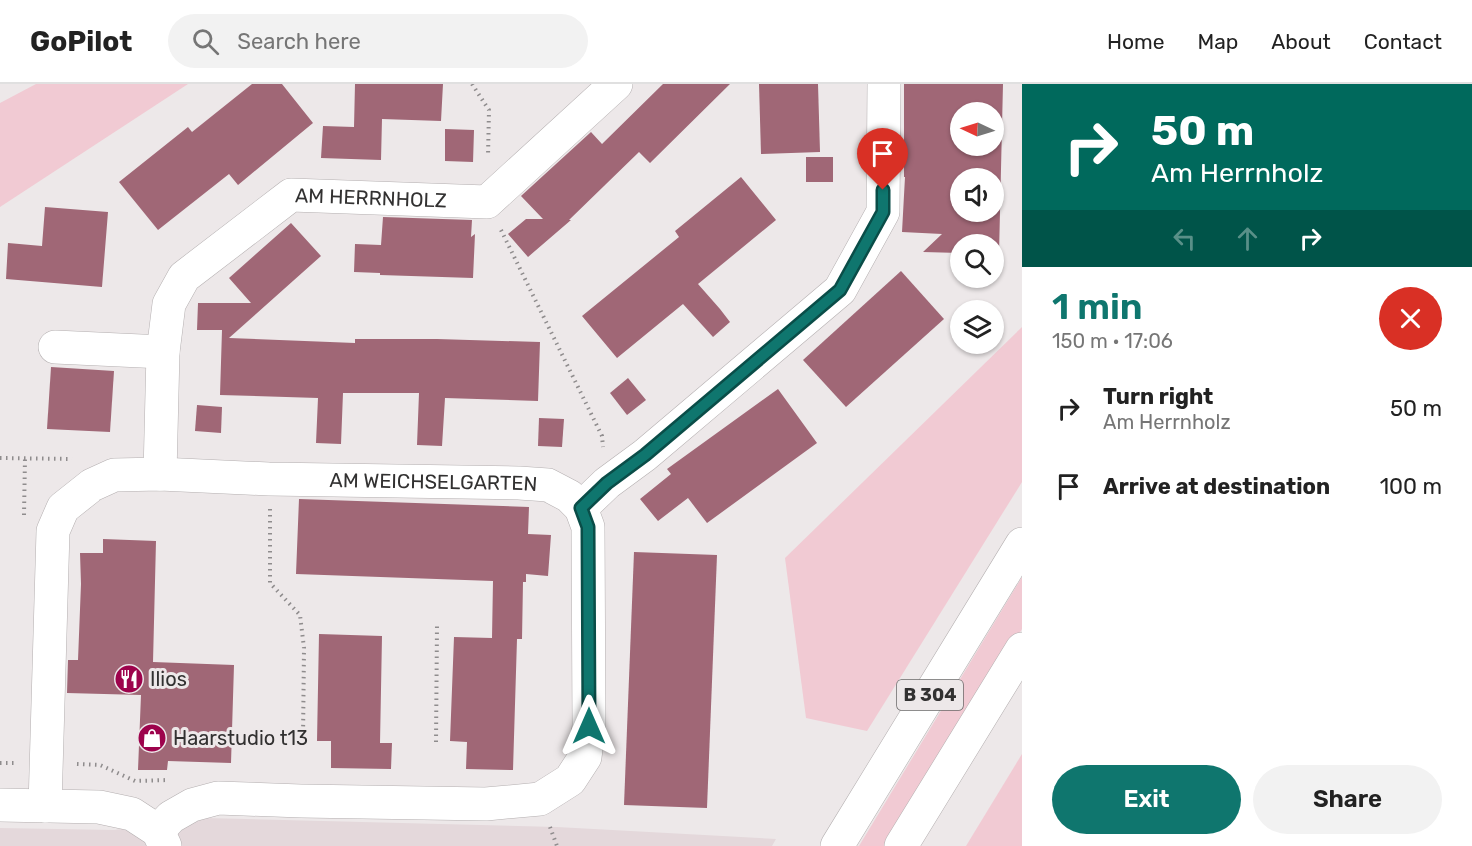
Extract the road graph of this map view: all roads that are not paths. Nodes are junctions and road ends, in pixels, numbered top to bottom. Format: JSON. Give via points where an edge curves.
{"nodes":[{"id":1,"x":616,"y":84,"type":"edge"},
{"id":2,"x":884,"y":84,"type":"edge"},
{"id":3,"x":55,"y":347,"type":"dead end"},
{"id":4,"x":163,"y":352,"type":"junction"},
{"id":5,"x":160,"y":474,"type":"junction"},
{"id":6,"x":581,"y":508,"type":"junction"},
{"id":7,"x":1022,"y":544,"type":"edge"},
{"id":8,"x":1022,"y":649,"type":"edge"},
{"id":9,"x":0,"y":805,"type":"edge"},
{"id":10,"x":45,"y":806,"type":"junction"},
{"id":11,"x":161,"y":838,"type":"edge"},
{"id":12,"x":837,"y":846,"type":"edge"},
{"id":13,"x":901,"y":846,"type":"edge"}],
"edges":[{"from":1,"to":4,"type":"street","name":"AM HERRNHOLZ","via":[[487,202],[291,195],[184,277],[169,304]]},
{"from":2,"to":6,"type":"street","via":[[883,212],[840,290]]},
{"from":3,"to":4,"type":"street"},
{"from":4,"to":5,"type":"street","name":"AM HERRNHOLZ"},
{"from":5,"to":6,"type":"street","name":"AM WEICHSELGARTEN","via":[[548,485]]},
{"from":5,"to":10,"type":"street","name":"AM WEICHSELGARTEN","via":[[114,475],[92,485],[63,508],[53,531]]},
{"from":6,"to":11,"type":"street","via":[[588,527],[589,726],[585,757],[570,780],[540,799],[486,804],[218,798],[192,805],[171,817]]},
{"from":7,"to":12,"type":"street","number":"B 304"},
{"from":8,"to":13,"type":"street","number":"B 304"},
{"from":9,"to":10,"type":"street"},
{"from":10,"to":11,"type":"street","via":[[99,807],[132,814]]}]}
